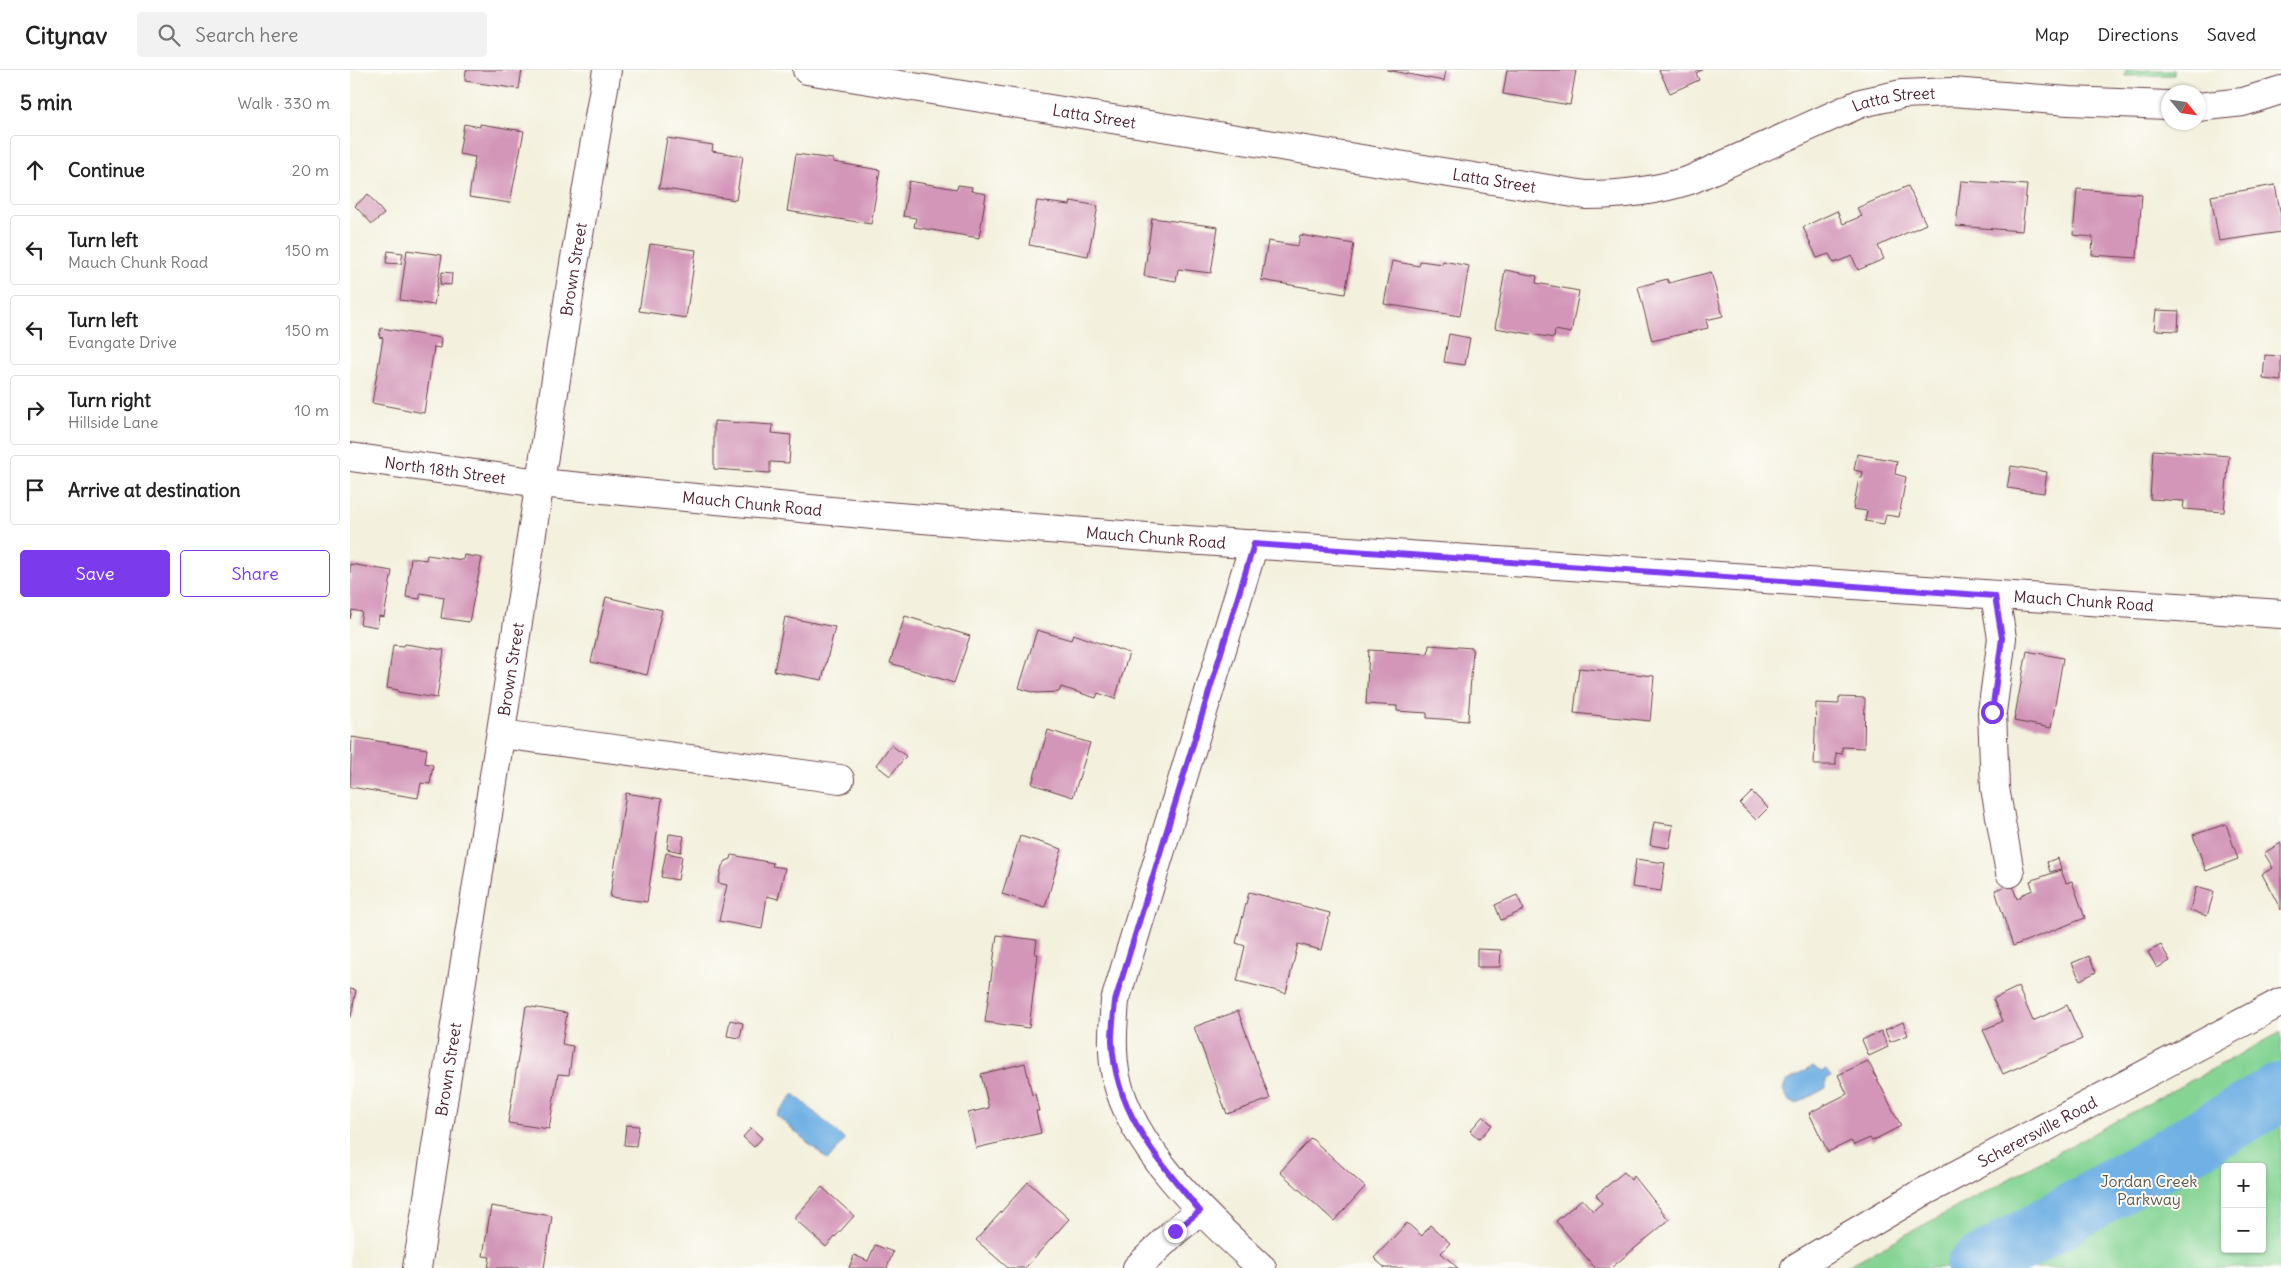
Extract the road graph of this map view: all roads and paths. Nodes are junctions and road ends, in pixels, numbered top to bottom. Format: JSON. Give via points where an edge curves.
{"nodes":[{"id":1,"x":607,"y":70,"type":"edge"},
{"id":2,"x":807,"y":70,"type":"edge"},
{"id":3,"x":2281,"y":90,"type":"edge"},
{"id":4,"x":2161,"y":105,"type":"edge"},
{"id":5,"x":2206,"y":106,"type":"edge"},
{"id":6,"x":350,"y":457,"type":"edge"},
{"id":7,"x":540,"y":483,"type":"junction"},
{"id":8,"x":1254,"y":544,"type":"junction"},
{"id":9,"x":1995,"y":596,"type":"junction"},
{"id":10,"x":2281,"y":614,"type":"edge"},
{"id":11,"x":501,"y":734,"type":"junction"},
{"id":12,"x":840,"y":779,"type":"dead end"},
{"id":13,"x":2010,"y":873,"type":"dead end"},
{"id":14,"x":2281,"y":1002,"type":"edge"},
{"id":15,"x":1200,"y":1211,"type":"junction"},
{"id":16,"x":417,"y":1268,"type":"edge"},
{"id":17,"x":1137,"y":1268,"type":"edge"},
{"id":18,"x":1262,"y":1268,"type":"edge"},
{"id":19,"x":1795,"y":1268,"type":"edge"}],
"edges":[{"from":1,"to":7,"type":"street","name":"Brown Street"},
{"from":2,"to":4,"type":"street","name":"Latta Street","via":[[1586,195],[1627,195],[1675,185],[1861,103],[1902,94],[1952,92]]},
{"from":3,"to":5,"type":"street","via":[[2244,102]]},
{"from":6,"to":7,"type":"street","name":"North 18th Street"},
{"from":7,"to":8,"type":"street","name":"Mauch Chunk Road","via":[[873,515]]},
{"from":7,"to":11,"type":"street","name":"Brown Street"},
{"from":8,"to":9,"type":"street","name":"Mauch Chunk Road"},
{"from":8,"to":15,"type":"street","via":[[1115,1001],[1116,1077],[1128,1113],[1161,1164]]},
{"from":9,"to":10,"type":"street","name":"Mauch Chunk Road"},
{"from":9,"to":13,"type":"street","via":[[2002,638],[1992,712],[1995,788]]},
{"from":11,"to":12,"type":"street"},
{"from":11,"to":16,"type":"street","name":"Brown Street"},
{"from":14,"to":19,"type":"street","name":"Scherersville Road","via":[[1918,1195]]},
{"from":15,"to":17,"type":"street"},
{"from":15,"to":18,"type":"street"}]}
